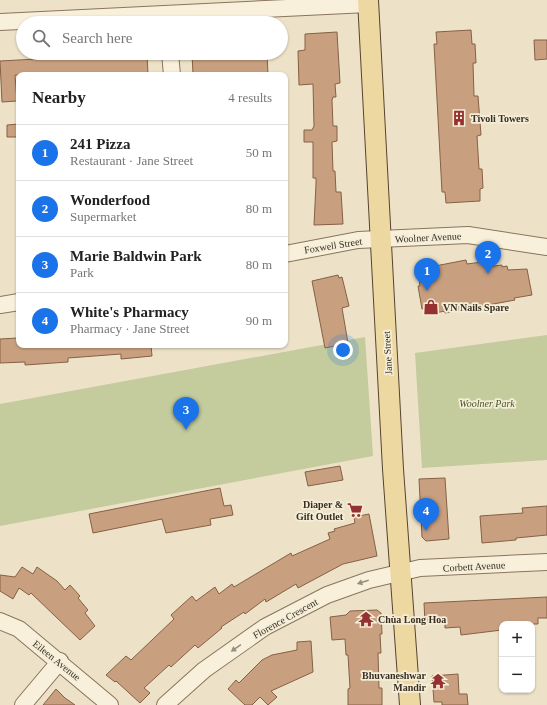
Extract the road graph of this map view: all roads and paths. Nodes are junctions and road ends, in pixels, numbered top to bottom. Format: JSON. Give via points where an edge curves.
{"nodes":[{"id":1,"x":368,"y":2,"type":"edge"},
{"id":2,"x":168,"y":12,"type":"edge"},
{"id":3,"x":101,"y":16,"type":"edge"},
{"id":4,"x":16,"y":21,"type":"edge"},
{"id":5,"x":0,"y":22,"type":"edge"},
{"id":6,"x":171,"y":60,"type":"edge"},
{"id":7,"x":172,"y":72,"type":"edge"},
{"id":8,"x":380,"y":240,"type":"junction"},
{"id":9,"x":547,"y":247,"type":"edge"},
{"id":10,"x":288,"y":253,"type":"edge"},
{"id":11,"x":16,"y":302,"type":"edge"},
{"id":12,"x":0,"y":305,"type":"edge"},
{"id":13,"x":547,"y":562,"type":"edge"},
{"id":14,"x":401,"y":573,"type":"junction"},
{"id":15,"x":0,"y":621,"type":"edge"},
{"id":16,"x":60,"y":661,"type":"junction"},
{"id":17,"x":23,"y":705,"type":"edge"},
{"id":18,"x":110,"y":705,"type":"edge"},
{"id":19,"x":165,"y":705,"type":"edge"},
{"id":20,"x":410,"y":705,"type":"edge"}],
"edges":[{"from":1,"to":2,"type":"street"},
{"from":1,"to":8,"type":"main road","name":"Jane Street"},
{"from":2,"to":3,"type":"street"},
{"from":4,"to":5,"type":"street"},
{"from":6,"to":7,"type":"street"},
{"from":8,"to":9,"type":"street","name":"Woolner Avenue","via":[[468,236]]},
{"from":8,"to":10,"type":"street","name":"Foxwell Street","via":[[358,240]]},
{"from":8,"to":14,"type":"main road","name":"Jane Street"},
{"from":11,"to":12,"type":"street"},
{"from":13,"to":14,"type":"street","name":"Corbett Avenue","via":[[420,568]]},
{"from":14,"to":19,"type":"street","name":"Florence Crescent","one_way":true,"via":[[369,580],[327,595],[265,627],[204,670]]},
{"from":14,"to":20,"type":"main road","name":"Jane Street"},
{"from":15,"to":16,"type":"street","name":"Eileen Avenue","via":[[19,629]]},
{"from":16,"to":17,"type":"street"},
{"from":16,"to":18,"type":"street","name":"Eileen Avenue"}]}
